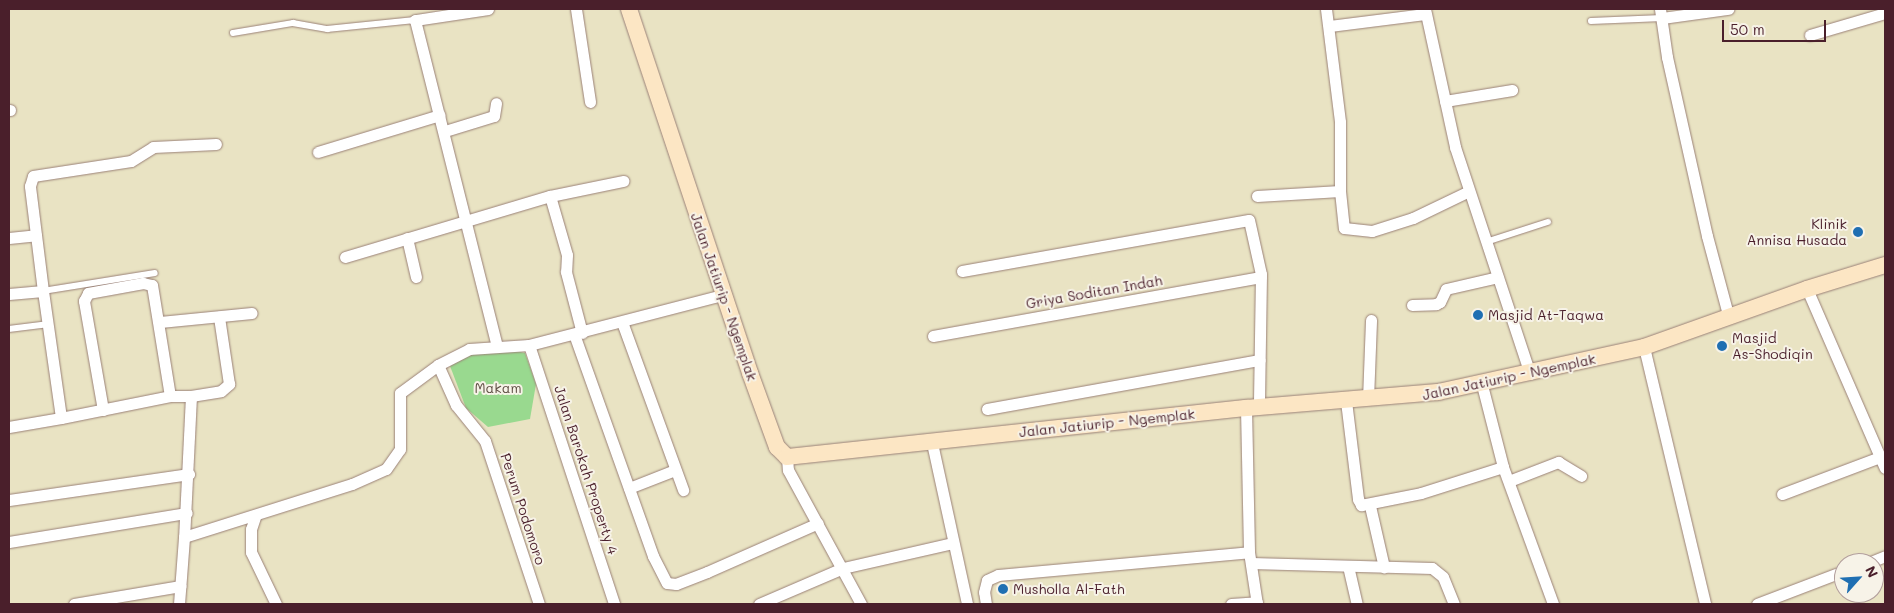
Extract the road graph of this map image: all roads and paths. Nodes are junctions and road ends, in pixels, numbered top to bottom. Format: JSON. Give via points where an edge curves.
{"nodes":[{"id":1,"x":488,"y":9,"type":"edge"},
{"id":2,"x":576,"y":9,"type":"edge"},
{"id":3,"x":629,"y":9,"type":"edge"},
{"id":4,"x":1326,"y":9,"type":"edge"},
{"id":5,"x":1728,"y":9,"type":"edge"},
{"id":6,"x":1425,"y":12,"type":"edge"},
{"id":7,"x":1885,"y":13,"type":"edge"},
{"id":8,"x":1661,"y":14,"type":"edge"},
{"id":9,"x":415,"y":20,"type":"junction"},
{"id":10,"x":1591,"y":21,"type":"dead end"},
{"id":11,"x":1329,"y":26,"type":"junction"},
{"id":12,"x":233,"y":33,"type":"dead end"},
{"id":13,"x":1810,"y":35,"type":"dead end"},
{"id":14,"x":1512,"y":90,"type":"dead end"},
{"id":15,"x":1444,"y":101,"type":"junction"},
{"id":16,"x":590,"y":102,"type":"dead end"},
{"id":17,"x":496,"y":104,"type":"dead end"},
{"id":18,"x":440,"y":115,"type":"junction"},
{"id":19,"x":445,"y":131,"type":"junction"},
{"id":20,"x":216,"y":144,"type":"dead end"},
{"id":21,"x":318,"y":152,"type":"dead end"},
{"id":22,"x":623,"y":182,"type":"dead end"},
{"id":23,"x":1469,"y":191,"type":"junction"},
{"id":24,"x":1340,"y":192,"type":"junction"},
{"id":25,"x":550,"y":196,"type":"junction"},
{"id":26,"x":1257,"y":196,"type":"dead end"},
{"id":27,"x":466,"y":220,"type":"junction"},
{"id":28,"x":1548,"y":222,"type":"dead end"},
{"id":29,"x":36,"y":235,"type":"junction"},
{"id":30,"x":9,"y":238,"type":"edge"},
{"id":31,"x":407,"y":238,"type":"junction"},
{"id":32,"x":1486,"y":242,"type":"junction"},
{"id":33,"x":345,"y":257,"type":"dead end"},
{"id":34,"x":1885,"y":265,"type":"edge"},
{"id":35,"x":962,"y":271,"type":"dead end"},
{"id":36,"x":155,"y":273,"type":"dead end"},
{"id":37,"x":416,"y":277,"type":"dead end"},
{"id":38,"x":1261,"y":277,"type":"junction"},
{"id":39,"x":1498,"y":277,"type":"junction"},
{"id":40,"x":1807,"y":289,"type":"junction"},
{"id":41,"x":43,"y":291,"type":"junction"},
{"id":42,"x":9,"y":294,"type":"edge"},
{"id":43,"x":722,"y":295,"type":"junction"},
{"id":44,"x":1412,"y":305,"type":"dead end"},
{"id":45,"x":252,"y":313,"type":"dead end"},
{"id":46,"x":220,"y":317,"type":"junction"},
{"id":47,"x":1729,"y":318,"type":"junction"},
{"id":48,"x":1372,"y":320,"type":"dead end"},
{"id":49,"x":160,"y":322,"type":"junction"},
{"id":50,"x":622,"y":322,"type":"junction"},
{"id":51,"x":47,"y":324,"type":"junction"},
{"id":52,"x":9,"y":329,"type":"edge"},
{"id":53,"x":578,"y":334,"type":"junction"},
{"id":54,"x":933,"y":336,"type":"dead end"},
{"id":55,"x":529,"y":345,"type":"junction"},
{"id":56,"x":497,"y":347,"type":"junction"},
{"id":57,"x":1644,"y":347,"type":"junction"},
{"id":58,"x":1260,"y":360,"type":"junction"},
{"id":59,"x":438,"y":365,"type":"junction"},
{"id":60,"x":1530,"y":374,"type":"junction"},
{"id":61,"x":1482,"y":385,"type":"junction"},
{"id":62,"x":170,"y":396,"type":"junction"},
{"id":63,"x":191,"y":396,"type":"junction"},
{"id":64,"x":1368,"y":400,"type":"junction"},
{"id":65,"x":1346,"y":401,"type":"junction"},
{"id":66,"x":1253,"y":408,"type":"junction"},
{"id":67,"x":987,"y":409,"type":"dead end"},
{"id":68,"x":102,"y":410,"type":"junction"},
{"id":69,"x":61,"y":418,"type":"junction"},
{"id":70,"x":9,"y":427,"type":"edge"},
{"id":71,"x":942,"y":441,"type":"junction"},
{"id":72,"x":787,"y":457,"type":"junction"},
{"id":73,"x":1883,"y":462,"type":"edge"},
{"id":74,"x":1503,"y":467,"type":"junction"},
{"id":75,"x":675,"y":470,"type":"junction"},
{"id":76,"x":189,"y":474,"type":"junction"},
{"id":77,"x":1581,"y":476,"type":"dead end"},
{"id":78,"x":1509,"y":481,"type":"junction"},
{"id":79,"x":629,"y":488,"type":"junction"},
{"id":80,"x":683,"y":490,"type":"dead end"},
{"id":81,"x":1782,"y":494,"type":"dead end"},
{"id":82,"x":9,"y":500,"type":"edge"},
{"id":83,"x":1370,"y":506,"type":"junction"},
{"id":84,"x":187,"y":513,"type":"junction"},
{"id":85,"x":248,"y":519,"type":"junction"},
{"id":86,"x":818,"y":523,"type":"junction"},
{"id":87,"x":184,"y":537,"type":"junction"},
{"id":88,"x":9,"y":542,"type":"edge"},
{"id":89,"x":953,"y":543,"type":"junction"},
{"id":90,"x":1250,"y":557,"type":"junction"},
{"id":91,"x":1348,"y":566,"type":"junction"},
{"id":92,"x":1384,"y":567,"type":"junction"},
{"id":93,"x":842,"y":568,"type":"junction"},
{"id":94,"x":1834,"y":576,"type":"edge"},
{"id":95,"x":180,"y":586,"type":"junction"},
{"id":96,"x":1257,"y":603,"type":"edge"},
{"id":97,"x":74,"y":604,"type":"edge"},
{"id":98,"x":179,"y":604,"type":"edge"},
{"id":99,"x":276,"y":604,"type":"edge"},
{"id":100,"x":539,"y":604,"type":"edge"},
{"id":101,"x":614,"y":604,"type":"edge"},
{"id":102,"x":759,"y":604,"type":"edge"},
{"id":103,"x":862,"y":604,"type":"edge"},
{"id":104,"x":967,"y":604,"type":"edge"},
{"id":105,"x":986,"y":604,"type":"edge"},
{"id":106,"x":1231,"y":604,"type":"edge"},
{"id":107,"x":1357,"y":604,"type":"edge"},
{"id":108,"x":1454,"y":604,"type":"edge"},
{"id":109,"x":1553,"y":604,"type":"edge"},
{"id":110,"x":1705,"y":604,"type":"edge"},
{"id":111,"x":1757,"y":604,"type":"edge"}],
"edges":[{"from":1,"to":9,"type":"street"},
{"from":2,"to":16,"type":"street"},
{"from":3,"to":43,"type":"street","name":"Jalan Jatiurip - Ngemplak"},
{"from":4,"to":11,"type":"street"},
{"from":5,"to":8,"type":"street"},
{"from":6,"to":11,"type":"street"},
{"from":6,"to":15,"type":"street"},
{"from":7,"to":13,"type":"street"},
{"from":8,"to":10,"type":"lane"},
{"from":8,"to":47,"type":"street","via":[[1667,57],[1707,236]]},
{"from":9,"to":12,"type":"lane","via":[[328,29],[293,23]]},
{"from":9,"to":18,"type":"street"},
{"from":11,"to":24,"type":"street","via":[[1340,122]]},
{"from":14,"to":15,"type":"street"},
{"from":15,"to":23,"type":"street"},
{"from":17,"to":19,"type":"street","via":[[494,116]]},
{"from":18,"to":19,"type":"street"},
{"from":18,"to":21,"type":"street"},
{"from":19,"to":27,"type":"street"},
{"from":20,"to":29,"type":"street","via":[[153,147],[131,161],[37,173],[30,180]]},
{"from":22,"to":25,"type":"street"},
{"from":23,"to":24,"type":"street","via":[[1413,218],[1372,231],[1344,228]]},
{"from":23,"to":32,"type":"street"},
{"from":24,"to":26,"type":"street"},
{"from":25,"to":27,"type":"street"},
{"from":25,"to":53,"type":"street","via":[[567,256],[566,272]]},
{"from":27,"to":31,"type":"street"},
{"from":27,"to":56,"type":"street"},
{"from":28,"to":32,"type":"lane"},
{"from":29,"to":30,"type":"street"},
{"from":29,"to":41,"type":"street"},
{"from":31,"to":33,"type":"street"},
{"from":31,"to":37,"type":"street"},
{"from":32,"to":39,"type":"street"},
{"from":34,"to":40,"type":"street","name":"Jalan Jatiurip - Ngemplak"},
{"from":35,"to":38,"type":"street","via":[[1250,220]]},
{"from":36,"to":41,"type":"lane"},
{"from":38,"to":54,"type":"street","name":"Griya Soditan Indah"},
{"from":38,"to":58,"type":"street"},
{"from":39,"to":44,"type":"street","via":[[1446,289],[1436,304]]},
{"from":39,"to":60,"type":"street"},
{"from":40,"to":47,"type":"street","name":"Jalan Jatiurip - Ngemplak"},
{"from":40,"to":73,"type":"street"},
{"from":41,"to":42,"type":"street"},
{"from":41,"to":51,"type":"street"},
{"from":43,"to":50,"type":"street"},
{"from":43,"to":72,"type":"street","name":"Jalan Jatiurip - Ngemplak","via":[[777,447]]},
{"from":45,"to":46,"type":"street"},
{"from":46,"to":49,"type":"street"},
{"from":46,"to":63,"type":"street","via":[[229,384],[221,390]]},
{"from":47,"to":57,"type":"street","name":"Jalan Jatiurip - Ngemplak"},
{"from":48,"to":64,"type":"street"},
{"from":49,"to":62,"type":"street"},
{"from":49,"to":68,"type":"street","via":[[155,289],[149,284],[85,295]]},
{"from":50,"to":53,"type":"street"},
{"from":50,"to":75,"type":"street"},
{"from":51,"to":52,"type":"lane"},
{"from":51,"to":69,"type":"street"},
{"from":53,"to":55,"type":"street"},
{"from":53,"to":79,"type":"street"},
{"from":55,"to":56,"type":"street"},
{"from":55,"to":101,"type":"street","name":"Jalan Barokah Property 4"},
{"from":56,"to":59,"type":"street","via":[[470,349]]},
{"from":57,"to":60,"type":"street","name":"Jalan Jatiurip - Ngemplak"},
{"from":57,"to":110,"type":"street"},
{"from":58,"to":66,"type":"street"},
{"from":58,"to":67,"type":"street"},
{"from":59,"to":85,"type":"street","via":[[400,393],[400,449],[386,469],[352,484]]},
{"from":59,"to":100,"type":"street","name":"Perum Podomoro","via":[[456,405],[485,441]]},
{"from":60,"to":61,"type":"street","name":"Jalan Jatiurip - Ngemplak"},
{"from":61,"to":64,"type":"street","name":"Jalan Jatiurip - Ngemplak"},
{"from":61,"to":74,"type":"street"},
{"from":62,"to":63,"type":"street"},
{"from":62,"to":68,"type":"street"},
{"from":63,"to":76,"type":"street"},
{"from":64,"to":65,"type":"street","name":"Jalan Jatiurip - Ngemplak"},
{"from":65,"to":66,"type":"street","name":"Jalan Jatiurip - Ngemplak"},
{"from":65,"to":83,"type":"street","via":[[1358,499],[1361,505]]},
{"from":66,"to":71,"type":"street","name":"Jalan Jatiurip - Ngemplak"},
{"from":66,"to":90,"type":"street"},
{"from":68,"to":69,"type":"street"},
{"from":69,"to":70,"type":"street"},
{"from":71,"to":72,"type":"street","name":"Jalan Jatiurip - Ngemplak"},
{"from":71,"to":89,"type":"street"},
{"from":72,"to":86,"type":"street","via":[[788,470]]},
{"from":73,"to":81,"type":"street"},
{"from":74,"to":78,"type":"street"},
{"from":74,"to":83,"type":"street","via":[[1463,482]]},
{"from":75,"to":79,"type":"street"},
{"from":75,"to":80,"type":"street"},
{"from":76,"to":82,"type":"street"},
{"from":76,"to":84,"type":"street"},
{"from":77,"to":78,"type":"street","via":[[1558,462]]},
{"from":78,"to":109,"type":"street"},
{"from":79,"to":86,"type":"street","via":[[657,567],[667,583],[676,584]]},
{"from":83,"to":92,"type":"street"},
{"from":84,"to":87,"type":"street"},
{"from":84,"to":88,"type":"street"},
{"from":85,"to":87,"type":"street"},
{"from":85,"to":99,"type":"street","via":[[251,552]]},
{"from":86,"to":93,"type":"street"},
{"from":87,"to":95,"type":"street"},
{"from":89,"to":93,"type":"street"},
{"from":89,"to":104,"type":"street"},
{"from":90,"to":91,"type":"street"},
{"from":90,"to":96,"type":"street"},
{"from":90,"to":105,"type":"street","via":[[998,575],[987,580]]},
{"from":91,"to":92,"type":"street"},
{"from":91,"to":107,"type":"street"},
{"from":92,"to":108,"type":"street","via":[[1432,568],[1440,572]]},
{"from":93,"to":102,"type":"street"},
{"from":93,"to":103,"type":"street"},
{"from":94,"to":111,"type":"street"},
{"from":95,"to":97,"type":"street"},
{"from":95,"to":98,"type":"street"},
{"from":96,"to":106,"type":"street"}]}
